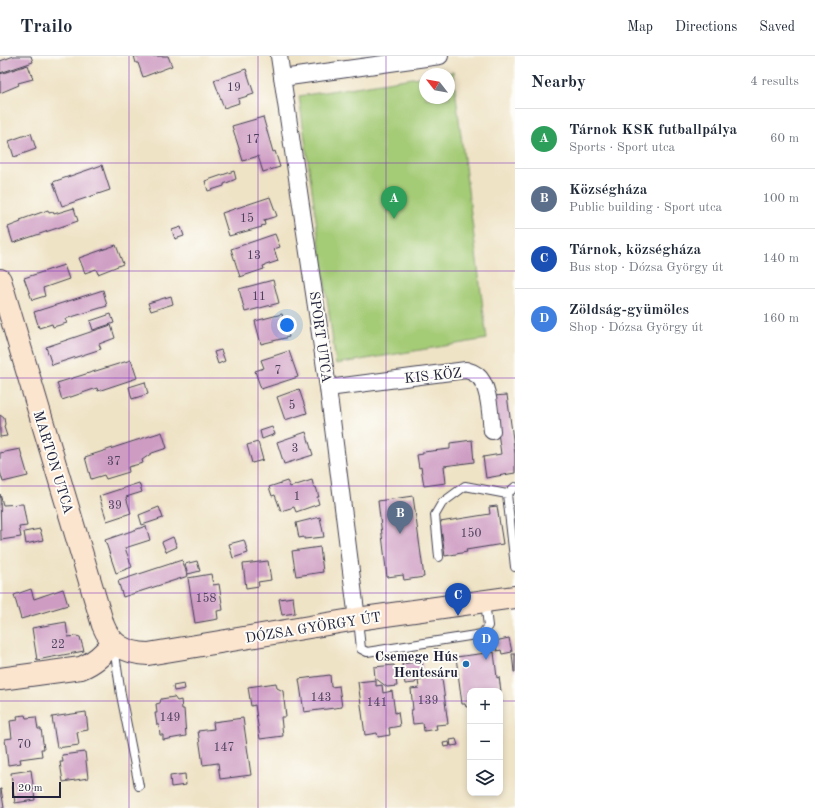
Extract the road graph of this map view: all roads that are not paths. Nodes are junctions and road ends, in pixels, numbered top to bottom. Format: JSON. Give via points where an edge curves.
{"nodes":[{"id":1,"x":279,"y":56,"type":"edge"},
{"id":2,"x":440,"y":56,"type":"edge"},
{"id":3,"x":282,"y":78,"type":"junction"},
{"id":4,"x":0,"y":280,"type":"edge"},
{"id":5,"x":328,"y":388,"type":"junction"},
{"id":6,"x":492,"y":431,"type":"dead end"},
{"id":7,"x":515,"y":487,"type":"edge"},
{"id":8,"x":506,"y":494,"type":"junction"},
{"id":9,"x":439,"y":557,"type":"dead end"},
{"id":10,"x":515,"y":566,"type":"edge"},
{"id":11,"x":515,"y":597,"type":"edge"},
{"id":12,"x":485,"y":601,"type":"junction"},
{"id":13,"x":358,"y":619,"type":"junction"},
{"id":14,"x":113,"y":642,"type":"junction"},
{"id":15,"x":0,"y":679,"type":"edge"},
{"id":16,"x":139,"y":786,"type":"dead end"}],
"edges":[{"from":1,"to":3,"type":"street","name":"SPORT UTCA"},
{"from":2,"to":3,"type":"street"},
{"from":3,"to":5,"type":"street","name":"SPORT UTCA"},
{"from":4,"to":14,"type":"street","name":"MARTON UTCA","via":[[103,625]]},
{"from":5,"to":6,"type":"street","name":"KIS KÖZ","via":[[466,370],[476,374],[483,381]]},
{"from":5,"to":13,"type":"street","name":"SPORT UTCA"},
{"from":7,"to":8,"type":"lane"},
{"from":8,"to":9,"type":"lane","via":[[465,486],[442,503],[434,515]]},
{"from":8,"to":10,"type":"lane"},
{"from":11,"to":12,"type":"street","name":"DÓZSA GYÖRGY ÚT"},
{"from":12,"to":13,"type":"street","name":"DÓZSA GYÖRGY ÚT"},
{"from":12,"to":13,"type":"lane","via":[[488,626],[482,634],[367,652],[362,649]]},
{"from":13,"to":14,"type":"street","name":"DÓZSA GYÖRGY ÚT","via":[[148,654],[136,654]]},
{"from":14,"to":15,"type":"street","via":[[99,658],[81,668]]},
{"from":14,"to":16,"type":"lane"}]}
